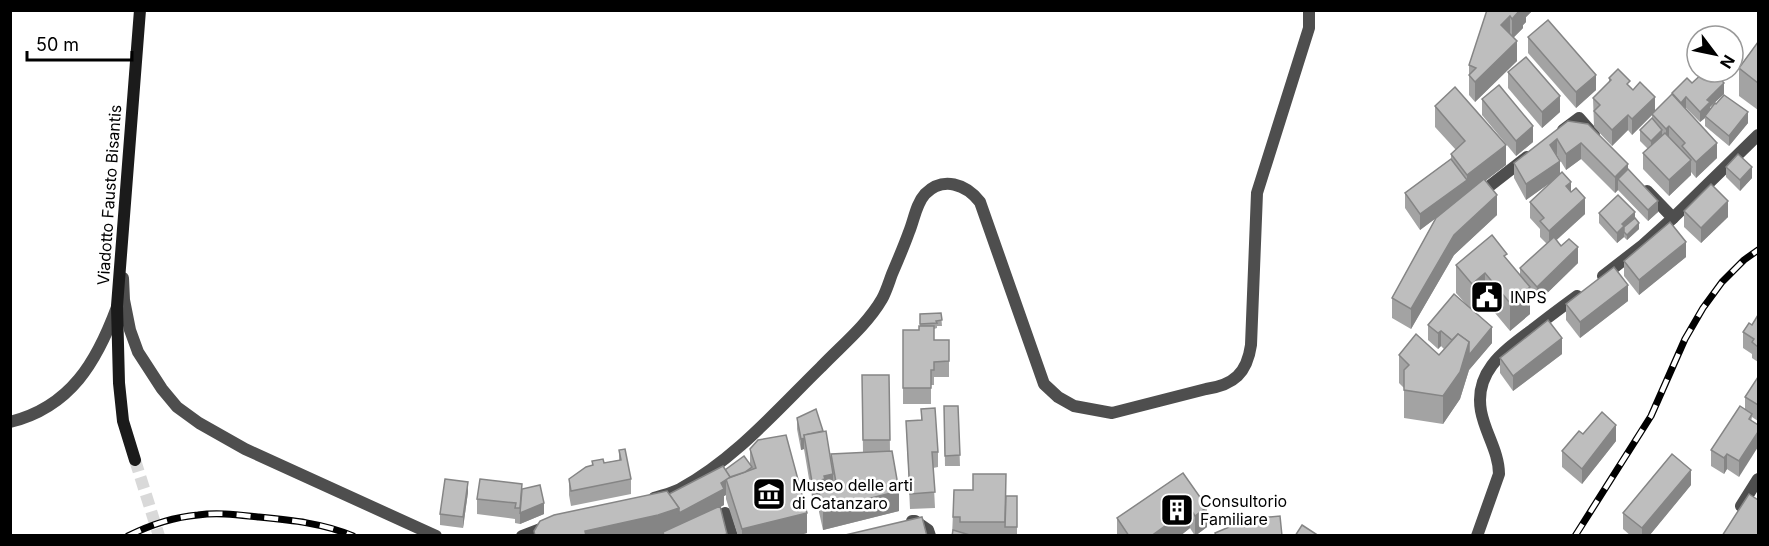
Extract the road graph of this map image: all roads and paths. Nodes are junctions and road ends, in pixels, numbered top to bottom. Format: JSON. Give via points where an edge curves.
{"nodes":[{"id":1,"x":140,"y":10,"type":"edge"},
{"id":2,"x":1309,"y":10,"type":"edge"},
{"id":3,"x":1758,"y":135,"type":"edge"},
{"id":4,"x":1551,"y":139,"type":"edge"},
{"id":5,"x":1602,"y":143,"type":"edge"},
{"id":6,"x":1533,"y":153,"type":"edge"},
{"id":7,"x":1642,"y":185,"type":"edge"},
{"id":8,"x":1478,"y":195,"type":"edge"},
{"id":9,"x":1673,"y":218,"type":"junction"},
{"id":10,"x":122,"y":262,"type":"junction"},
{"id":11,"x":117,"y":306,"type":"junction"},
{"id":12,"x":10,"y":422,"type":"edge"},
{"id":13,"x":135,"y":460,"type":"tunnel mouth"},
{"id":14,"x":1758,"y":479,"type":"edge"},
{"id":15,"x":645,"y":502,"type":"edge"},
{"id":16,"x":1734,"y":517,"type":"edge"},
{"id":17,"x":558,"y":522,"type":"edge"},
{"id":18,"x":904,"y":523,"type":"edge"},
{"id":19,"x":697,"y":526,"type":"edge"},
{"id":20,"x":534,"y":533,"type":"edge"},
{"id":21,"x":436,"y":536,"type":"edge"},
{"id":22,"x":522,"y":536,"type":"edge"},
{"id":23,"x":732,"y":536,"type":"edge"},
{"id":24,"x":930,"y":536,"type":"edge"},
{"id":25,"x":1477,"y":536,"type":"edge"}],
"edges":[{"from":1,"to":10,"type":"main road","name":"Viadotto Fausto Bisantis"},
{"from":2,"to":15,"type":"street","via":[[1309,28],[1257,193],[1251,345],[1243,371],[1233,381],[1112,413],[1074,406],[1058,397],[1044,384],[980,202],[964,187],[944,184],[925,194],[919,203],[882,299],[860,327],[726,458],[679,489]]},
{"from":3,"to":9,"type":"street"},
{"from":4,"to":5,"type":"street","via":[[1578,118]]},
{"from":6,"to":8,"type":"street"},
{"from":7,"to":9,"type":"street"},
{"from":9,"to":25,"type":"street","via":[[1500,354],[1489,369],[1480,401],[1499,474]]},
{"from":10,"to":11,"type":"main road","name":"Viadotto Fausto Bisantis"},
{"from":10,"to":21,"type":"street","via":[[124,300],[138,352],[177,407],[217,435]]},
{"from":11,"to":12,"type":"street","via":[[101,348],[78,381],[50,405]]},
{"from":11,"to":13,"type":"main road","name":"Viadotto Fausto Bisantis","via":[[123,421]]},
{"from":14,"to":16,"type":"street"},
{"from":17,"to":20,"type":"street"},
{"from":18,"to":24,"type":"street","via":[[915,521]]},
{"from":19,"to":23,"type":"street","via":[[725,513]]},
{"from":20,"to":22,"type":"street"}]}
